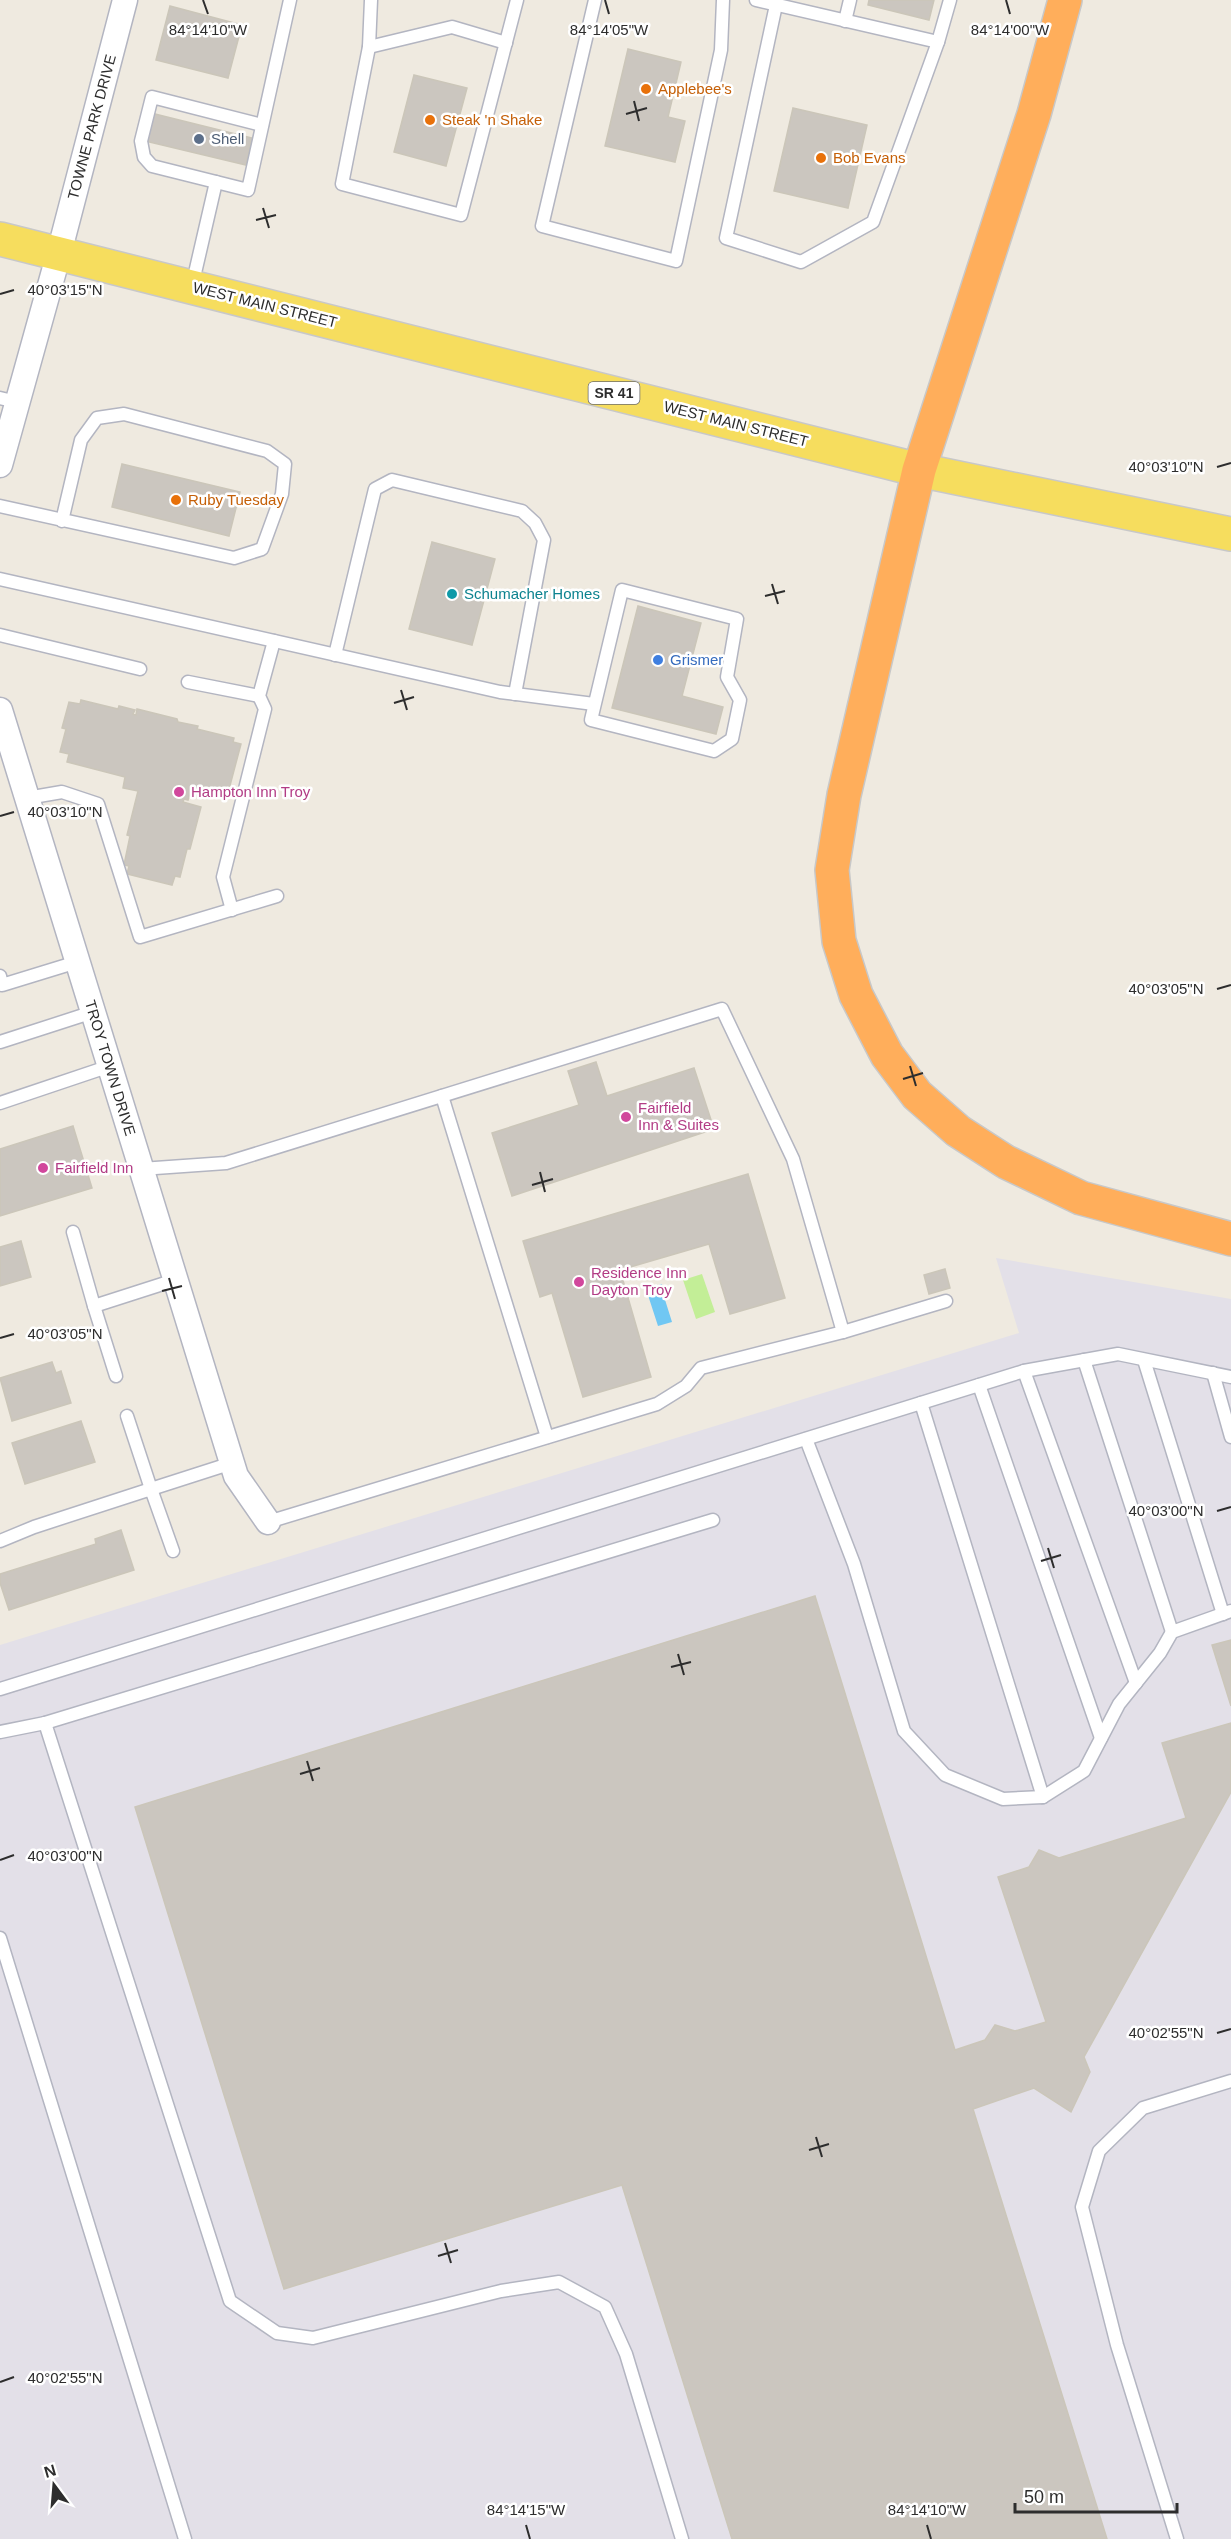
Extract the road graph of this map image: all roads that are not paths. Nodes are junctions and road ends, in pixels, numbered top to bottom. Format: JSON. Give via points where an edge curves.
{"nodes":[{"id":1,"x":125,"y":0,"type":"edge"},
{"id":2,"x":290,"y":0,"type":"edge"},
{"id":3,"x":371,"y":0,"type":"edge"},
{"id":4,"x":517,"y":0,"type":"edge"},
{"id":5,"x":595,"y":0,"type":"edge"},
{"id":6,"x":723,"y":0,"type":"edge"},
{"id":7,"x":756,"y":0,"type":"edge"},
{"id":8,"x":850,"y":0,"type":"edge"},
{"id":9,"x":950,"y":0,"type":"edge"},
{"id":10,"x":1065,"y":0,"type":"edge"},
{"id":11,"x":782,"y":4,"type":"edge"},
{"id":12,"x":845,"y":21,"type":"junction"},
{"id":13,"x":938,"y":42,"type":"junction"},
{"id":14,"x":506,"y":43,"type":"junction"},
{"id":15,"x":369,"y":47,"type":"junction"},
{"id":16,"x":262,"y":125,"type":"junction"},
{"id":17,"x":216,"y":182,"type":"junction"},
{"id":18,"x":0,"y":239,"type":"edge"},
{"id":19,"x":59,"y":253,"type":"junction"},
{"id":20,"x":192,"y":287,"type":"junction"},
{"id":21,"x":9,"y":400,"type":"edge"},
{"id":22,"x":0,"y":465,"type":"edge"},
{"id":23,"x":919,"y":470,"type":"junction"},
{"id":24,"x":0,"y":506,"type":"edge"},
{"id":25,"x":62,"y":521,"type":"junction"},
{"id":26,"x":1231,"y":534,"type":"edge"},
{"id":27,"x":0,"y":579,"type":"edge"},
{"id":28,"x":0,"y":634,"type":"edge"},
{"id":29,"x":274,"y":641,"type":"junction"},
{"id":30,"x":335,"y":655,"type":"junction"},
{"id":31,"x":140,"y":669,"type":"dead end"},
{"id":32,"x":188,"y":682,"type":"dead end"},
{"id":33,"x":515,"y":694,"type":"junction"},
{"id":34,"x":259,"y":696,"type":"junction"},
{"id":35,"x":594,"y":704,"type":"junction"},
{"id":36,"x":0,"y":710,"type":"edge"},
{"id":37,"x":27,"y":798,"type":"junction"},
{"id":38,"x":277,"y":896,"type":"dead end"},
{"id":39,"x":232,"y":909,"type":"junction"},
{"id":40,"x":77,"y":962,"type":"junction"},
{"id":41,"x":0,"y":976,"type":"edge"},
{"id":42,"x":93,"y":1012,"type":"junction"},
{"id":43,"x":0,"y":1042,"type":"edge"},
{"id":44,"x":110,"y":1066,"type":"junction"},
{"id":45,"x":441,"y":1096,"type":"junction"},
{"id":46,"x":0,"y":1104,"type":"edge"},
{"id":47,"x":141,"y":1169,"type":"junction"},
{"id":48,"x":73,"y":1232,"type":"dead end"},
{"id":49,"x":1231,"y":1239,"type":"edge"},
{"id":50,"x":175,"y":1280,"type":"junction"},
{"id":51,"x":946,"y":1301,"type":"dead end"},
{"id":52,"x":94,"y":1306,"type":"junction"},
{"id":53,"x":843,"y":1332,"type":"junction"},
{"id":54,"x":1084,"y":1360,"type":"junction"},
{"id":55,"x":1144,"y":1360,"type":"junction"},
{"id":56,"x":1024,"y":1371,"type":"junction"},
{"id":57,"x":1213,"y":1373,"type":"junction"},
{"id":58,"x":116,"y":1376,"type":"dead end"},
{"id":59,"x":1231,"y":1377,"type":"edge"},
{"id":60,"x":979,"y":1385,"type":"junction"},
{"id":61,"x":921,"y":1403,"type":"junction"},
{"id":62,"x":127,"y":1416,"type":"dead end"},
{"id":63,"x":547,"y":1437,"type":"junction"},
{"id":64,"x":1231,"y":1437,"type":"edge"},
{"id":65,"x":806,"y":1439,"type":"junction"},
{"id":66,"x":232,"y":1463,"type":"junction"},
{"id":67,"x":151,"y":1489,"type":"junction"},
{"id":68,"x":713,"y":1520,"type":"dead end"},
{"id":69,"x":268,"y":1522,"type":"joint"},
{"id":70,"x":0,"y":1541,"type":"edge"},
{"id":71,"x":173,"y":1551,"type":"dead end"},
{"id":72,"x":1227,"y":1613,"type":"edge"},
{"id":73,"x":1172,"y":1632,"type":"junction"},
{"id":74,"x":1136,"y":1683,"type":"junction"},
{"id":75,"x":0,"y":1689,"type":"edge"},
{"id":76,"x":45,"y":1723,"type":"junction"},
{"id":77,"x":0,"y":1732,"type":"edge"},
{"id":78,"x":1101,"y":1738,"type":"junction"},
{"id":79,"x":1043,"y":1797,"type":"junction"},
{"id":80,"x":0,"y":1938,"type":"edge"},
{"id":81,"x":1231,"y":2081,"type":"edge"},
{"id":82,"x":185,"y":2539,"type":"edge"},
{"id":83,"x":682,"y":2539,"type":"edge"},
{"id":84,"x":1177,"y":2539,"type":"edge"}],
"edges":[{"from":1,"to":19,"type":"street","name":"TOWNE PARK DRIVE"},
{"from":2,"to":16,"type":"lane"},
{"from":3,"to":15,"type":"lane"},
{"from":4,"to":14,"type":"lane"},
{"from":5,"to":6,"type":"lane","via":[[542,226],[676,261],[721,50]]},
{"from":7,"to":11,"type":"lane"},
{"from":8,"to":12,"type":"lane"},
{"from":9,"to":13,"type":"lane"},
{"from":10,"to":23,"type":"highway","via":[[1035,114]]},
{"from":11,"to":12,"type":"lane"},
{"from":11,"to":13,"type":"lane","via":[[726,238],[801,262],[873,222]]},
{"from":12,"to":13,"type":"lane"},
{"from":14,"to":15,"type":"lane","via":[[452,27]]},
{"from":14,"to":15,"type":"lane","via":[[461,215],[342,184]]},
{"from":16,"to":17,"type":"lane","via":[[248,190]]},
{"from":16,"to":17,"type":"lane","via":[[152,97],[141,141],[144,157],[152,165]]},
{"from":17,"to":20,"type":"lane"},
{"from":18,"to":19,"type":"main road","name":"WEST MAIN STREET","number":"SR 41"},
{"from":19,"to":20,"type":"main road","name":"WEST MAIN STREET","number":"SR 41"},
{"from":19,"to":21,"type":"street"},
{"from":20,"to":23,"type":"main road","name":"WEST MAIN STREET","number":"SR 41"},
{"from":21,"to":22,"type":"street"},
{"from":23,"to":26,"type":"main road","name":"WEST MAIN STREET","number":"SR 41"},
{"from":23,"to":49,"type":"highway","via":[[844,795],[832,870],[839,941],[856,995],[887,1055],[917,1095],[958,1131],[1006,1162],[1081,1198]]},
{"from":24,"to":25,"type":"lane"},
{"from":25,"to":25,"type":"lane","via":[[234,558],[262,549],[282,494],[285,464],[267,451],[124,414],[97,418],[81,440]]},
{"from":27,"to":29,"type":"lane"},
{"from":28,"to":31,"type":"lane"},
{"from":29,"to":30,"type":"lane"},
{"from":29,"to":34,"type":"lane"},
{"from":30,"to":33,"type":"lane"},
{"from":30,"to":33,"type":"lane","via":[[375,489],[392,480],[522,511],[535,523],[544,540]]},
{"from":32,"to":34,"type":"lane"},
{"from":33,"to":35,"type":"lane"},
{"from":34,"to":39,"type":"lane","via":[[264,709],[223,877]]},
{"from":35,"to":35,"type":"lane","via":[[591,720],[714,751],[732,738],[740,700],[727,677],[737,619],[622,590]]},
{"from":36,"to":37,"type":"street","name":"TROY TOWN DRIVE","via":[[13,766]]},
{"from":37,"to":39,"type":"lane","via":[[62,792],[98,804],[140,937]]},
{"from":37,"to":40,"type":"street","name":"TROY TOWN DRIVE"},
{"from":38,"to":39,"type":"lane"},
{"from":40,"to":41,"type":"lane","via":[[2,985]]},
{"from":40,"to":42,"type":"street","name":"TROY TOWN DRIVE"},
{"from":42,"to":43,"type":"lane"},
{"from":42,"to":44,"type":"street","name":"TROY TOWN DRIVE"},
{"from":44,"to":46,"type":"lane"},
{"from":44,"to":47,"type":"street","name":"TROY TOWN DRIVE"},
{"from":45,"to":47,"type":"lane","via":[[226,1163]]},
{"from":45,"to":53,"type":"lane","via":[[722,1009],[793,1159]]},
{"from":45,"to":63,"type":"lane"},
{"from":47,"to":50,"type":"street","name":"TROY TOWN DRIVE"},
{"from":48,"to":52,"type":"lane"},
{"from":50,"to":52,"type":"lane"},
{"from":50,"to":66,"type":"street","name":"TROY TOWN DRIVE"},
{"from":51,"to":53,"type":"lane"},
{"from":52,"to":58,"type":"lane"},
{"from":53,"to":63,"type":"lane","via":[[701,1368],[686,1386],[657,1404]]},
{"from":54,"to":55,"type":"lane","via":[[1118,1354]]},
{"from":54,"to":56,"type":"lane"},
{"from":54,"to":73,"type":"lane"},
{"from":55,"to":57,"type":"lane"},
{"from":55,"to":72,"type":"lane"},
{"from":56,"to":60,"type":"lane"},
{"from":56,"to":74,"type":"lane"},
{"from":57,"to":59,"type":"lane"},
{"from":57,"to":64,"type":"lane"},
{"from":60,"to":61,"type":"lane"},
{"from":60,"to":78,"type":"lane"},
{"from":61,"to":65,"type":"lane"},
{"from":61,"to":79,"type":"lane"},
{"from":62,"to":67,"type":"lane"},
{"from":63,"to":69,"type":"lane"},
{"from":65,"to":75,"type":"lane"},
{"from":65,"to":79,"type":"lane","via":[[854,1564],[904,1731],[945,1775],[1003,1799]]},
{"from":66,"to":67,"type":"lane"},
{"from":66,"to":69,"type":"street","name":"TROY TOWN DRIVE","via":[[236,1476]]},
{"from":67,"to":70,"type":"lane"},
{"from":67,"to":71,"type":"lane"},
{"from":68,"to":76,"type":"lane"},
{"from":72,"to":73,"type":"lane"},
{"from":73,"to":74,"type":"lane"},
{"from":74,"to":78,"type":"lane","via":[[1119,1704]]},
{"from":76,"to":77,"type":"lane"},
{"from":76,"to":83,"type":"lane","via":[[230,2301],[277,2333],[313,2338],[501,2291],[559,2282],[604,2307],[626,2354]]},
{"from":78,"to":79,"type":"lane","via":[[1084,1771]]},
{"from":80,"to":82,"type":"lane"},
{"from":81,"to":84,"type":"lane","via":[[1143,2108],[1099,2151],[1082,2207],[1117,2345]]}]}
